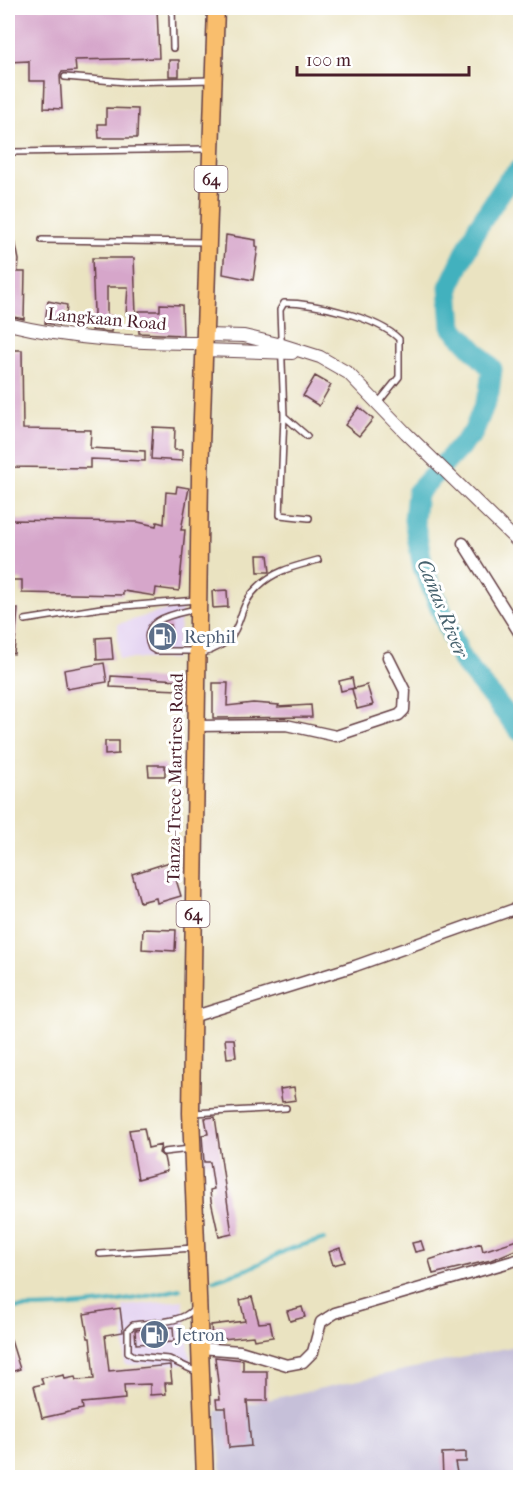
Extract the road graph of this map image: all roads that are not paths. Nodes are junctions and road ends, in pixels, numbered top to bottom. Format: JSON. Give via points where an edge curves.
{"nodes":[{"id":1,"x":172,"y":8,"type":"edge"},
{"id":2,"x":216,"y":8,"type":"edge"},
{"id":3,"x":173,"y":48,"type":"dead end"},
{"id":4,"x":65,"y":77,"type":"dead end"},
{"id":5,"x":214,"y":80,"type":"junction"},
{"id":6,"x":212,"y":149,"type":"junction"},
{"id":7,"x":12,"y":152,"type":"dead end"},
{"id":8,"x":42,"y":240,"type":"dead end"},
{"id":9,"x":208,"y":242,"type":"junction"},
{"id":10,"x":8,"y":324,"type":"edge"},
{"id":11,"x":229,"y":336,"type":"junction"},
{"id":12,"x":205,"y":343,"type":"junction"},
{"id":13,"x":282,"y":349,"type":"junction"},
{"id":14,"x":230,"y":352,"type":"junction"},
{"id":15,"x":378,"y":403,"type":"junction"},
{"id":16,"x":284,"y":416,"type":"junction"},
{"id":17,"x":307,"y":436,"type":"dead end"},
{"id":18,"x":309,"y":518,"type":"dead end"},
{"id":19,"x":463,"y":543,"type":"dead end"},
{"id":20,"x":520,"y":544,"type":"edge"},
{"id":21,"x":318,"y":560,"type":"dead end"},
{"id":22,"x":198,"y":604,"type":"junction"},
{"id":23,"x":25,"y":620,"type":"dead end"},
{"id":24,"x":520,"y":634,"type":"edge"},
{"id":25,"x":197,"y":653,"type":"junction"},
{"id":26,"x":388,"y":657,"type":"dead end"},
{"id":27,"x":195,"y":726,"type":"junction"},
{"id":28,"x":520,"y":907,"type":"edge"},
{"id":29,"x":192,"y":1017,"type":"junction"},
{"id":30,"x":286,"y":1108,"type":"dead end"},
{"id":31,"x":191,"y":1113,"type":"junction"},
{"id":32,"x":191,"y":1148,"type":"junction"},
{"id":33,"x":164,"y":1152,"type":"dead end"},
{"id":34,"x":196,"y":1248,"type":"junction"},
{"id":35,"x":100,"y":1254,"type":"dead end"},
{"id":36,"x":520,"y":1259,"type":"edge"},
{"id":37,"x":198,"y":1303,"type":"junction"},
{"id":38,"x":200,"y":1348,"type":"junction"},
{"id":39,"x":201,"y":1375,"type":"junction"},
{"id":40,"x":205,"y":1478,"type":"edge"}],
"edges":[{"from":1,"to":3,"type":"lane"},
{"from":2,"to":5,"type":"main road","name":"Tanza-Trece Martires Road","number":"64"},
{"from":4,"to":5,"type":"lane","via":[[126,82]]},
{"from":5,"to":6,"type":"main road","name":"Tanza-Trece Martires Road","number":"64"},
{"from":6,"to":7,"type":"lane"},
{"from":6,"to":9,"type":"main road","name":"Tanza-Trece Martires Road","number":"64"},
{"from":8,"to":9,"type":"lane"},
{"from":9,"to":12,"type":"main road","name":"Tanza-Trece Martires Road","number":"64"},
{"from":10,"to":12,"type":"street","name":"Langkaan Road","via":[[95,340]]},
{"from":11,"to":12,"type":"street"},
{"from":11,"to":13,"type":"street"},
{"from":11,"to":14,"type":"street"},
{"from":12,"to":14,"type":"street"},
{"from":12,"to":22,"type":"main road","name":"Tanza-Trece Martires Road","number":"64"},
{"from":13,"to":14,"type":"street"},
{"from":13,"to":15,"type":"street","via":[[320,357],[348,372]]},
{"from":13,"to":15,"type":"lane","via":[[280,310],[284,303],[348,314],[390,330],[399,339],[399,377]]},
{"from":13,"to":16,"type":"lane"},
{"from":15,"to":20,"type":"street"},
{"from":16,"to":17,"type":"lane"},
{"from":16,"to":18,"type":"lane","via":[[280,515]]},
{"from":19,"to":24,"type":"street"},
{"from":21,"to":25,"type":"lane","via":[[271,575],[248,599],[236,630],[224,646]]},
{"from":22,"to":23,"type":"lane","via":[[101,608]]},
{"from":22,"to":25,"type":"main road","name":"Tanza-Trece Martires Road","number":"64"},
{"from":22,"to":25,"type":"lane","via":[[158,619],[148,636],[156,651]]},
{"from":25,"to":27,"type":"main road","name":"Tanza-Trece Martires Road","number":"64"},
{"from":26,"to":27,"type":"street","via":[[405,691],[404,710],[399,715],[336,736],[286,725]]},
{"from":27,"to":29,"type":"main road","name":"Tanza-Trece Martires Road","number":"64"},
{"from":28,"to":29,"type":"street","via":[[355,966]]},
{"from":29,"to":31,"type":"main road","name":"Tanza-Trece Martires Road","number":"64"},
{"from":30,"to":31,"type":"lane"},
{"from":31,"to":32,"type":"main road","name":"Tanza-Trece Martires Road","number":"64"},
{"from":32,"to":33,"type":"lane"},
{"from":32,"to":34,"type":"main road","name":"Tanza-Trece Martires Road","number":"64"},
{"from":34,"to":35,"type":"lane"},
{"from":34,"to":37,"type":"main road","name":"Tanza-Trece Martires Road","number":"64"},
{"from":36,"to":38,"type":"street","via":[[334,1313],[321,1322],[314,1352],[303,1362],[287,1365],[240,1351]]},
{"from":37,"to":38,"type":"main road","name":"Tanza-Trece Martires Road","number":"64"},
{"from":37,"to":39,"type":"lane","via":[[181,1318],[133,1325],[128,1330],[128,1352],[177,1361]]},
{"from":38,"to":39,"type":"main road","name":"Tanza-Trece Martires Road","number":"64"},
{"from":39,"to":40,"type":"main road","name":"Tanza-Trece Martires Road","number":"64"}]}
